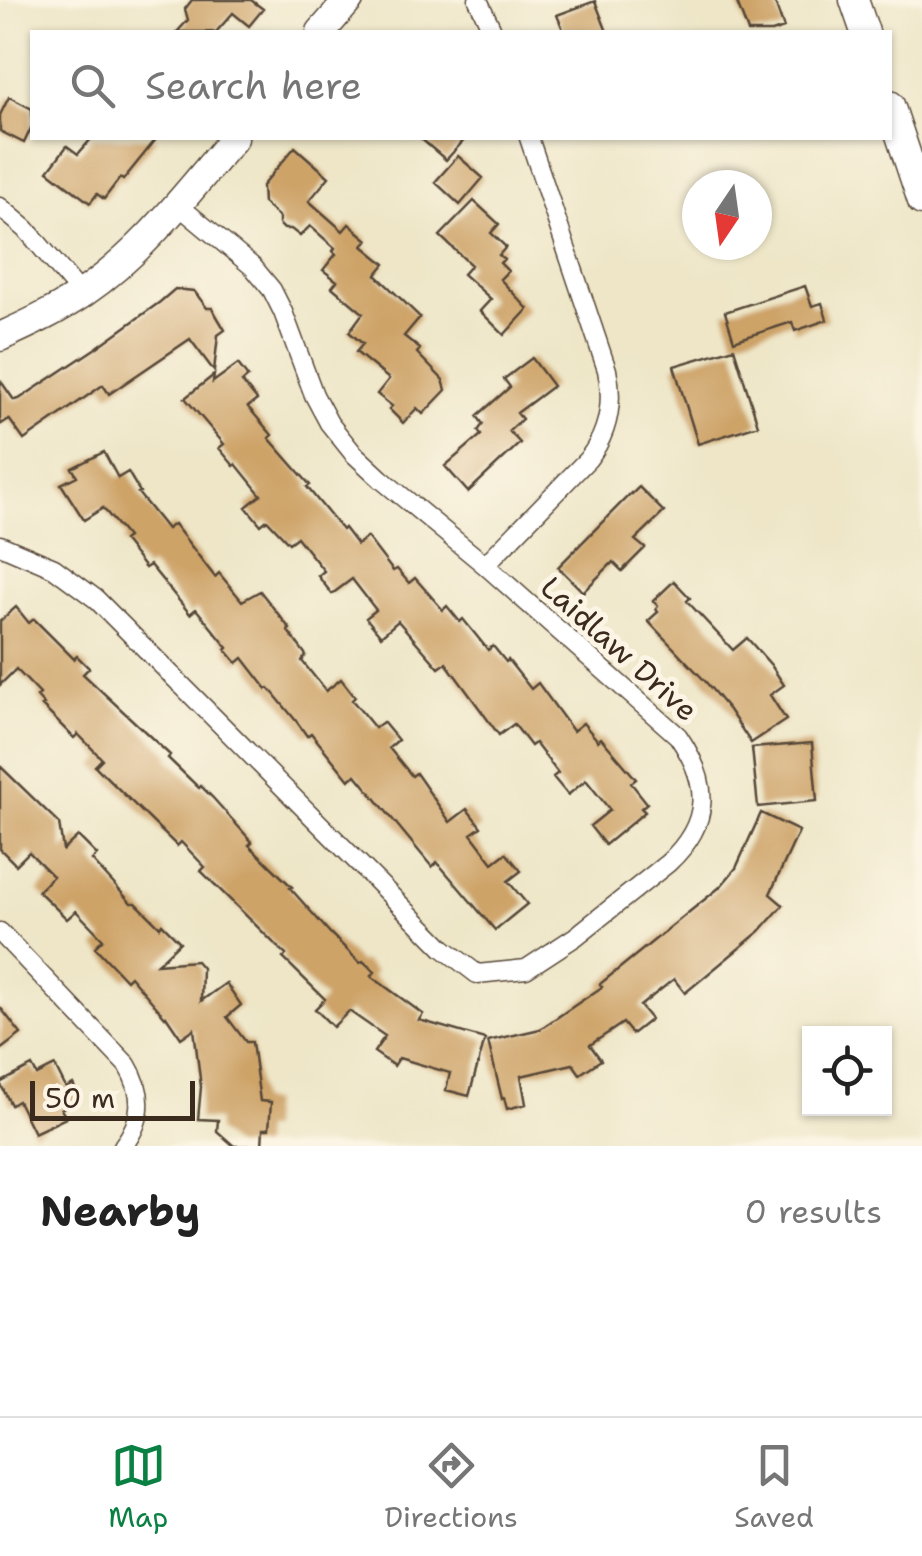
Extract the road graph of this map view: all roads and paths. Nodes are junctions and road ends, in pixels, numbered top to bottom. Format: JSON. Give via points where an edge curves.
{"nodes":[{"id":1,"x":348,"y":0,"type":"edge"},
{"id":2,"x":478,"y":0,"type":"edge"},
{"id":3,"x":854,"y":0,"type":"edge"},
{"id":4,"x":323,"y":30,"type":"edge"},
{"id":5,"x":491,"y":30,"type":"edge"},
{"id":6,"x":864,"y":30,"type":"edge"},
{"id":7,"x":892,"y":111,"type":"edge"},
{"id":8,"x":232,"y":140,"type":"edge"},
{"id":9,"x":530,"y":140,"type":"edge"},
{"id":10,"x":922,"y":202,"type":"edge"},
{"id":11,"x":178,"y":205,"type":"junction"},
{"id":12,"x":0,"y":207,"type":"edge"},
{"id":13,"x":81,"y":294,"type":"junction"},
{"id":14,"x":0,"y":337,"type":"edge"},
{"id":15,"x":0,"y":544,"type":"edge"},
{"id":16,"x":484,"y":565,"type":"junction"},
{"id":17,"x":0,"y":932,"type":"edge"},
{"id":18,"x":123,"y":1146,"type":"edge"}],
"edges":[{"from":1,"to":4,"type":"street"},
{"from":2,"to":5,"type":"street"},
{"from":3,"to":6,"type":"street"},
{"from":7,"to":10,"type":"street"},
{"from":8,"to":11,"type":"street"},
{"from":9,"to":16,"type":"street","via":[[606,370],[611,405],[600,444]]},
{"from":11,"to":13,"type":"street","via":[[133,254]]},
{"from":11,"to":16,"type":"street","name":"Laidlaw Drive","via":[[272,290],[314,395],[353,453]]},
{"from":12,"to":13,"type":"street"},
{"from":13,"to":14,"type":"street"},
{"from":15,"to":16,"type":"street","name":"Laidlaw Drive","via":[[54,568],[96,599],[442,948],[477,974],[526,969],[575,937],[680,852],[702,806],[700,774],[678,736]]},
{"from":17,"to":18,"type":"street","via":[[137,1082],[138,1119]]}]}
